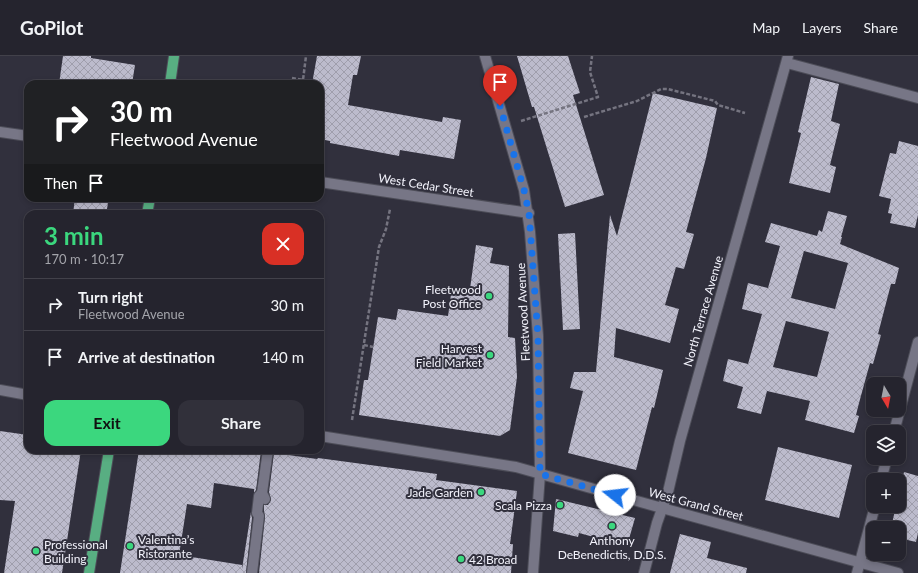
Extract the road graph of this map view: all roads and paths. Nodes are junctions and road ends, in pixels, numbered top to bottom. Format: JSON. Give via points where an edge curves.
{"nodes":[{"id":1,"x":174,"y":56,"type":"edge"},
{"id":2,"x":306,"y":56,"type":"edge"},
{"id":3,"x":485,"y":56,"type":"edge"},
{"id":4,"x":592,"y":56,"type":"edge"},
{"id":5,"x":787,"y":60,"type":"edge"},
{"id":6,"x":171,"y":80,"type":"edge"},
{"id":7,"x":292,"y":80,"type":"edge"},
{"id":8,"x":303,"y":80,"type":"edge"},
{"id":9,"x":303,"y":80,"type":"edge"},
{"id":10,"x":918,"y":98,"type":"edge"},
{"id":11,"x":745,"y":113,"type":"dead end"},
{"id":12,"x":584,"y":117,"type":"dead end"},
{"id":13,"x":521,"y":121,"type":"dead end"},
{"id":14,"x":0,"y":132,"type":"edge"},
{"id":15,"x":24,"y":135,"type":"edge"},
{"id":16,"x":324,"y":183,"type":"edge"},
{"id":17,"x":390,"y":209,"type":"dead end"},
{"id":18,"x":529,"y":213,"type":"junction"},
{"id":19,"x":918,"y":342,"type":"edge"},
{"id":20,"x":364,"y":345,"type":"junction"},
{"id":21,"x":373,"y":347,"type":"dead end"},
{"id":22,"x":0,"y":390,"type":"edge"},
{"id":23,"x":24,"y":394,"type":"edge"},
{"id":24,"x":352,"y":420,"type":"dead end"},
{"id":25,"x":896,"y":425,"type":"edge"},
{"id":26,"x":324,"y":437,"type":"edge"},
{"id":27,"x":107,"y":454,"type":"edge"},
{"id":28,"x":267,"y":454,"type":"edge"},
{"id":29,"x":540,"y":474,"type":"junction"},
{"id":30,"x":663,"y":508,"type":"junction"},
{"id":31,"x":873,"y":513,"type":"edge"},
{"id":32,"x":860,"y":562,"type":"junction"},
{"id":33,"x":90,"y":573,"type":"edge"},
{"id":34,"x":252,"y":573,"type":"edge"},
{"id":35,"x":533,"y":573,"type":"edge"},
{"id":36,"x":644,"y":573,"type":"edge"},
{"id":37,"x":857,"y":573,"type":"edge"},
{"id":38,"x":898,"y":573,"type":"edge"}],
"edges":[{"from":1,"to":6,"type":"main road"},
{"from":2,"to":8,"type":"path"},
{"from":3,"to":18,"type":"street","name":"Fleetwood Avenue"},
{"from":4,"to":13,"type":"path","via":[[590,72],[598,97]]},
{"from":5,"to":10,"type":"street"},
{"from":5,"to":30,"type":"street","name":"North Terrace Avenue"},
{"from":7,"to":9,"type":"path"},
{"from":11,"to":12,"type":"path","via":[[718,105],[715,101],[661,89],[637,101]]},
{"from":14,"to":15,"type":"street"},
{"from":16,"to":18,"type":"street","name":"West Cedar Street"},
{"from":17,"to":20,"type":"path","via":[[379,247]]},
{"from":18,"to":29,"type":"street","name":"Fleetwood Avenue","via":[[538,336]]},
{"from":19,"to":25,"type":"street"},
{"from":20,"to":21,"type":"path"},
{"from":20,"to":24,"type":"path"},
{"from":22,"to":23,"type":"street"},
{"from":26,"to":29,"type":"street","name":"West Grand Street","via":[[516,466]]},
{"from":27,"to":33,"type":"main road"},
{"from":28,"to":34,"type":"street","via":[[262,493],[265,497],[263,513],[259,516]]},
{"from":29,"to":30,"type":"street","name":"West Grand Street"},
{"from":29,"to":35,"type":"street","name":"Fleetwood Avenue"},
{"from":30,"to":32,"type":"street","name":"West Grand Street"},
{"from":30,"to":36,"type":"street","name":"North Terrace Avenue"},
{"from":31,"to":32,"type":"street"},
{"from":32,"to":37,"type":"street"},
{"from":32,"to":38,"type":"street","name":"West Grand Street"}]}
